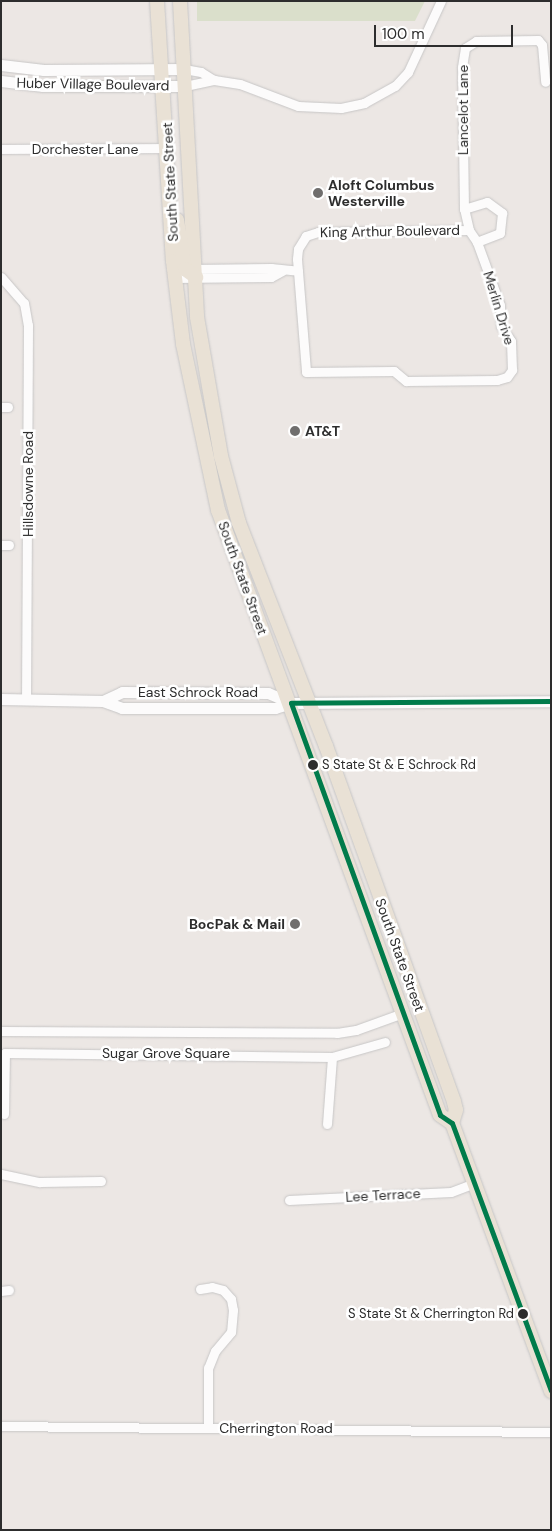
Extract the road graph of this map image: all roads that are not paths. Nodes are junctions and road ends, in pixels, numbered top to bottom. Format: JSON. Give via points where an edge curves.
{"nodes":[{"id":1,"x":157,"y":1,"type":"edge"},
{"id":2,"x":180,"y":1,"type":"edge"},
{"id":3,"x":441,"y":1,"type":"edge"},
{"id":4,"x":1,"y":65,"type":"edge"},
{"id":5,"x":184,"y":69,"type":"junction"},
{"id":6,"x":163,"y":70,"type":"junction"},
{"id":7,"x":214,"y":80,"type":"junction"},
{"id":8,"x":1,"y":82,"type":"edge"},
{"id":9,"x":544,"y":82,"type":"dead end"},
{"id":10,"x":164,"y":86,"type":"junction"},
{"id":11,"x":185,"y":86,"type":"junction"},
{"id":12,"x":168,"y":148,"type":"junction"},
{"id":13,"x":1,"y":149,"type":"edge"},
{"id":14,"x":464,"y":209,"type":"junction"},
{"id":15,"x":469,"y":230,"type":"junction"},
{"id":16,"x":477,"y":242,"type":"junction"},
{"id":17,"x":298,"y":271,"type":"junction"},
{"id":18,"x":185,"y":272,"type":"junction"},
{"id":19,"x":1,"y":277,"type":"edge"},
{"id":20,"x":180,"y":318,"type":"junction"},
{"id":21,"x":184,"y":351,"type":"junction"},
{"id":22,"x":204,"y":367,"type":"junction"},
{"id":23,"x":406,"y":380,"type":"joint"},
{"id":24,"x":231,"y":493,"type":"junction"},
{"id":25,"x":214,"y":496,"type":"junction"},
{"id":26,"x":262,"y":584,"type":"junction"},
{"id":27,"x":1,"y":699,"type":"edge"},
{"id":28,"x":26,"y":700,"type":"junction"},
{"id":29,"x":551,"y":701,"type":"edge"},
{"id":30,"x":309,"y":702,"type":"junction"},
{"id":31,"x":291,"y":703,"type":"junction"},
{"id":32,"x":354,"y":827,"type":"junction"},
{"id":33,"x":365,"y":908,"type":"junction"},
{"id":34,"x":419,"y":1007,"type":"junction"},
{"id":35,"x":403,"y":1013,"type":"junction"},
{"id":36,"x":1,"y":1031,"type":"edge"},
{"id":37,"x":385,"y":1042,"type":"dead end"},
{"id":38,"x":332,"y":1057,"type":"junction"},
{"id":39,"x":447,"y":1084,"type":"junction"},
{"id":40,"x":4,"y":1114,"type":"dead end"},
{"id":41,"x":454,"y":1116,"type":"junction"},
{"id":42,"x":327,"y":1124,"type":"dead end"},
{"id":43,"x":1,"y":1174,"type":"edge"},
{"id":44,"x":101,"y":1181,"type":"dead end"},
{"id":45,"x":475,"y":1183,"type":"junction"},
{"id":46,"x":289,"y":1200,"type":"dead end"},
{"id":47,"x":200,"y":1288,"type":"dead end"},
{"id":48,"x":551,"y":1391,"type":"edge"},
{"id":49,"x":1,"y":1426,"type":"edge"},
{"id":50,"x":208,"y":1428,"type":"junction"},
{"id":51,"x":551,"y":1432,"type":"edge"}],
"edges":[{"from":1,"to":6,"type":"main road","name":"South State Street"},
{"from":2,"to":5,"type":"main road","name":"South State Street"},
{"from":3,"to":7,"type":"street","via":[[408,72],[395,86],[364,103],[341,108],[298,106],[240,84]]},
{"from":4,"to":6,"type":"street","name":"Huber Village Boulevard","via":[[44,70]]},
{"from":5,"to":6,"type":"street","name":"Huber Village Boulevard"},
{"from":5,"to":7,"type":"street","via":[[201,72]]},
{"from":5,"to":11,"type":"main road","name":"South State Street"},
{"from":6,"to":10,"type":"main road","name":"South State Street"},
{"from":7,"to":11,"type":"street"},
{"from":8,"to":10,"type":"street","name":"Huber Village Boulevard","via":[[43,86]]},
{"from":9,"to":14,"type":"street","name":"Lancelot Lane","via":[[541,42],[476,41],[467,44],[462,66]]},
{"from":10,"to":11,"type":"street","name":"Huber Village Boulevard"},
{"from":10,"to":12,"type":"main road","name":"South State Street"},
{"from":11,"to":18,"type":"main road","name":"South State Street"},
{"from":12,"to":13,"type":"street","name":"Dorchester Lane"},
{"from":12,"to":18,"type":"main road","name":"South State Street","via":[[170,201]]},
{"from":14,"to":15,"type":"street","name":"Lancelot Lane"},
{"from":14,"to":16,"type":"street","via":[[487,202],[502,213],[500,233]]},
{"from":15,"to":16,"type":"street","name":"Merlin Drive"},
{"from":15,"to":17,"type":"street","name":"King Arthur Boulevard","via":[[311,233],[298,248]]},
{"from":16,"to":23,"type":"street","name":"Merlin Drive","via":[[500,305],[501,326],[511,341],[512,370],[503,380]]},
{"from":17,"to":18,"type":"street","via":[[282,271],[271,277]]},
{"from":17,"to":23,"type":"street","name":"King Arthur Boulevard","via":[[306,372],[394,371]]},
{"from":18,"to":20,"type":"main road","name":"South State Street"},
{"from":18,"to":22,"type":"main road","name":"South State Street"},
{"from":19,"to":28,"type":"street","name":"Hillsdowne Road","via":[[24,303],[28,325]]},
{"from":20,"to":21,"type":"main road","name":"South State Street"},
{"from":20,"to":22,"type":"main road","via":[[191,325],[194,344]]},
{"from":21,"to":24,"type":"main road","via":[[198,373],[223,486]]},
{"from":21,"to":25,"type":"main road","name":"South State Street"},
{"from":22,"to":24,"type":"main road","name":"South State Street"},
{"from":24,"to":26,"type":"main road","name":"South State Street"},
{"from":25,"to":26,"type":"main road","via":[[229,507],[246,561]]},
{"from":25,"to":31,"type":"main road","name":"South State Street"},
{"from":26,"to":30,"type":"main road","name":"South State Street"},
{"from":27,"to":28,"type":"street","name":"East Schrock Road"},
{"from":28,"to":31,"type":"street","name":"East Schrock Road","via":[[103,700],[122,692],[272,693]]},
{"from":29,"to":30,"type":"street","name":"East Schrock Road"},
{"from":30,"to":31,"type":"street","name":"East Schrock Road"},
{"from":30,"to":32,"type":"main road","name":"South State Street"},
{"from":31,"to":32,"type":"main road","via":[[303,712],[345,819]]},
{"from":31,"to":33,"type":"main road","name":"South State Street"},
{"from":32,"to":34,"type":"main road","name":"South State Street"},
{"from":33,"to":34,"type":"main road","via":[[381,926],[408,1000]]},
{"from":33,"to":35,"type":"main road","name":"South State Street"},
{"from":34,"to":39,"type":"main road","name":"South State Street"},
{"from":35,"to":36,"type":"street","via":[[356,1030],[337,1033]]},
{"from":35,"to":39,"type":"main road","via":[[414,1019],[430,1066]]},
{"from":35,"to":41,"type":"main road","name":"South State Street","via":[[440,1115]]},
{"from":37,"to":38,"type":"street","name":"Sugar Grove Square"},
{"from":38,"to":40,"type":"street","name":"Sugar Grove Square","via":[[5,1053]]},
{"from":38,"to":42,"type":"street"},
{"from":39,"to":41,"type":"main road","name":"South State Street"},
{"from":41,"to":45,"type":"main road","name":"South State Street"},
{"from":43,"to":44,"type":"street","via":[[40,1182]]},
{"from":45,"to":46,"type":"street","name":"Lee Terrace","via":[[450,1192]]},
{"from":45,"to":48,"type":"main road","name":"South State Street"},
{"from":47,"to":50,"type":"street","via":[[223,1290],[231,1299],[233,1310],[231,1332],[215,1351],[208,1368]]},
{"from":49,"to":50,"type":"street","name":"Cherrington Road"},
{"from":50,"to":51,"type":"street","name":"Cherrington Road"}]}
